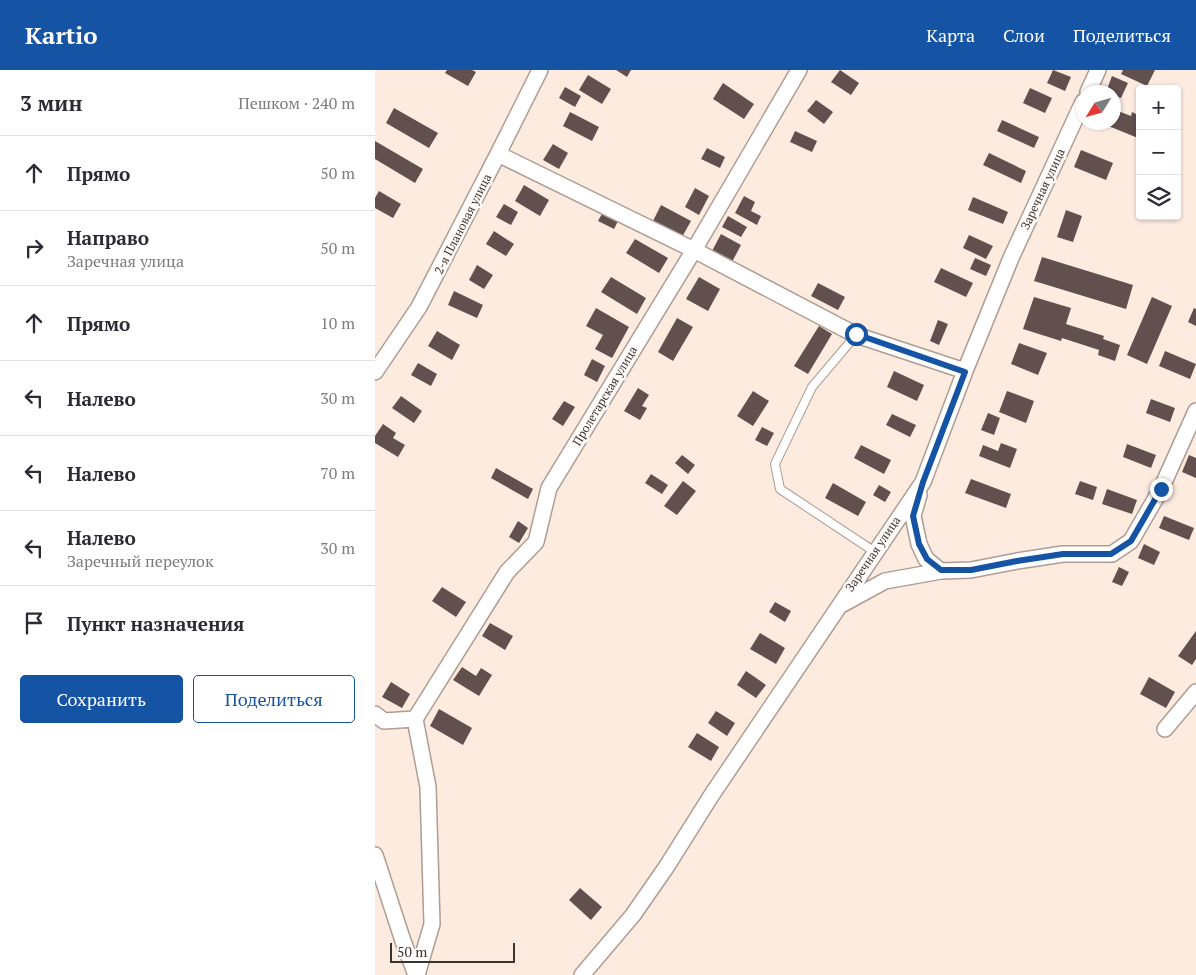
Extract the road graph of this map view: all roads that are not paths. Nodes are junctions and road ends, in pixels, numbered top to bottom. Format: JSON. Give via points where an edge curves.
{"nodes":[{"id":1,"x":540,"y":70,"type":"edge"},
{"id":2,"x":799,"y":70,"type":"edge"},
{"id":3,"x":1098,"y":70,"type":"edge"},
{"id":4,"x":1091,"y":85,"type":"edge"},
{"id":5,"x":1076,"y":117,"type":"edge"},
{"id":6,"x":498,"y":154,"type":"junction"},
{"id":7,"x":694,"y":250,"type":"junction"},
{"id":8,"x":856,"y":334,"type":"junction"},
{"id":9,"x":375,"y":372,"type":"edge"},
{"id":10,"x":965,"y":372,"type":"junction"},
{"id":11,"x":1196,"y":410,"type":"edge"},
{"id":12,"x":923,"y":482,"type":"junction"},
{"id":13,"x":875,"y":552,"type":"junction"},
{"id":14,"x":941,"y":570,"type":"junction"},
{"id":15,"x":837,"y":606,"type":"junction"},
{"id":16,"x":1196,"y":692,"type":"edge"},
{"id":17,"x":375,"y":714,"type":"edge"},
{"id":18,"x":415,"y":719,"type":"junction"},
{"id":19,"x":1165,"y":729,"type":"dead end"},
{"id":20,"x":375,"y":855,"type":"edge"},
{"id":21,"x":416,"y":975,"type":"edge"},
{"id":22,"x":582,"y":975,"type":"edge"}],
"edges":[{"from":1,"to":6,"type":"street","name":"2-я Плановая улица"},
{"from":2,"to":7,"type":"street","name":"Пролетарская улица"},
{"from":3,"to":4,"type":"street"},
{"from":5,"to":10,"type":"street","name":"Заречная улица","via":[[1011,258]]},
{"from":6,"to":7,"type":"street"},
{"from":6,"to":9,"type":"street","name":"2-я Плановая улица","via":[[419,307]]},
{"from":7,"to":8,"type":"street"},
{"from":7,"to":18,"type":"street","name":"Пролетарская улица","via":[[549,488],[537,542],[507,572]]},
{"from":8,"to":10,"type":"street"},
{"from":8,"to":13,"type":"lane","via":[[812,387],[775,464],[780,489]]},
{"from":10,"to":12,"type":"street","name":"Заречная улица"},
{"from":11,"to":14,"type":"street","via":[[1161,489],[1131,541],[1111,554],[1063,554],[971,570]]},
{"from":12,"to":13,"type":"street","name":"Заречная улица"},
{"from":12,"to":14,"type":"street","via":[[913,516],[919,544],[927,559]]},
{"from":13,"to":15,"type":"street","name":"Заречная улица"},
{"from":14,"to":15,"type":"street","via":[[885,581]]},
{"from":15,"to":22,"type":"street","name":"Заречная улица","via":[[667,866],[633,915]]},
{"from":16,"to":19,"type":"street"},
{"from":17,"to":18,"type":"street","via":[[384,721]]},
{"from":18,"to":21,"type":"street","via":[[428,787],[432,924]]},
{"from":20,"to":21,"type":"street"}]}
